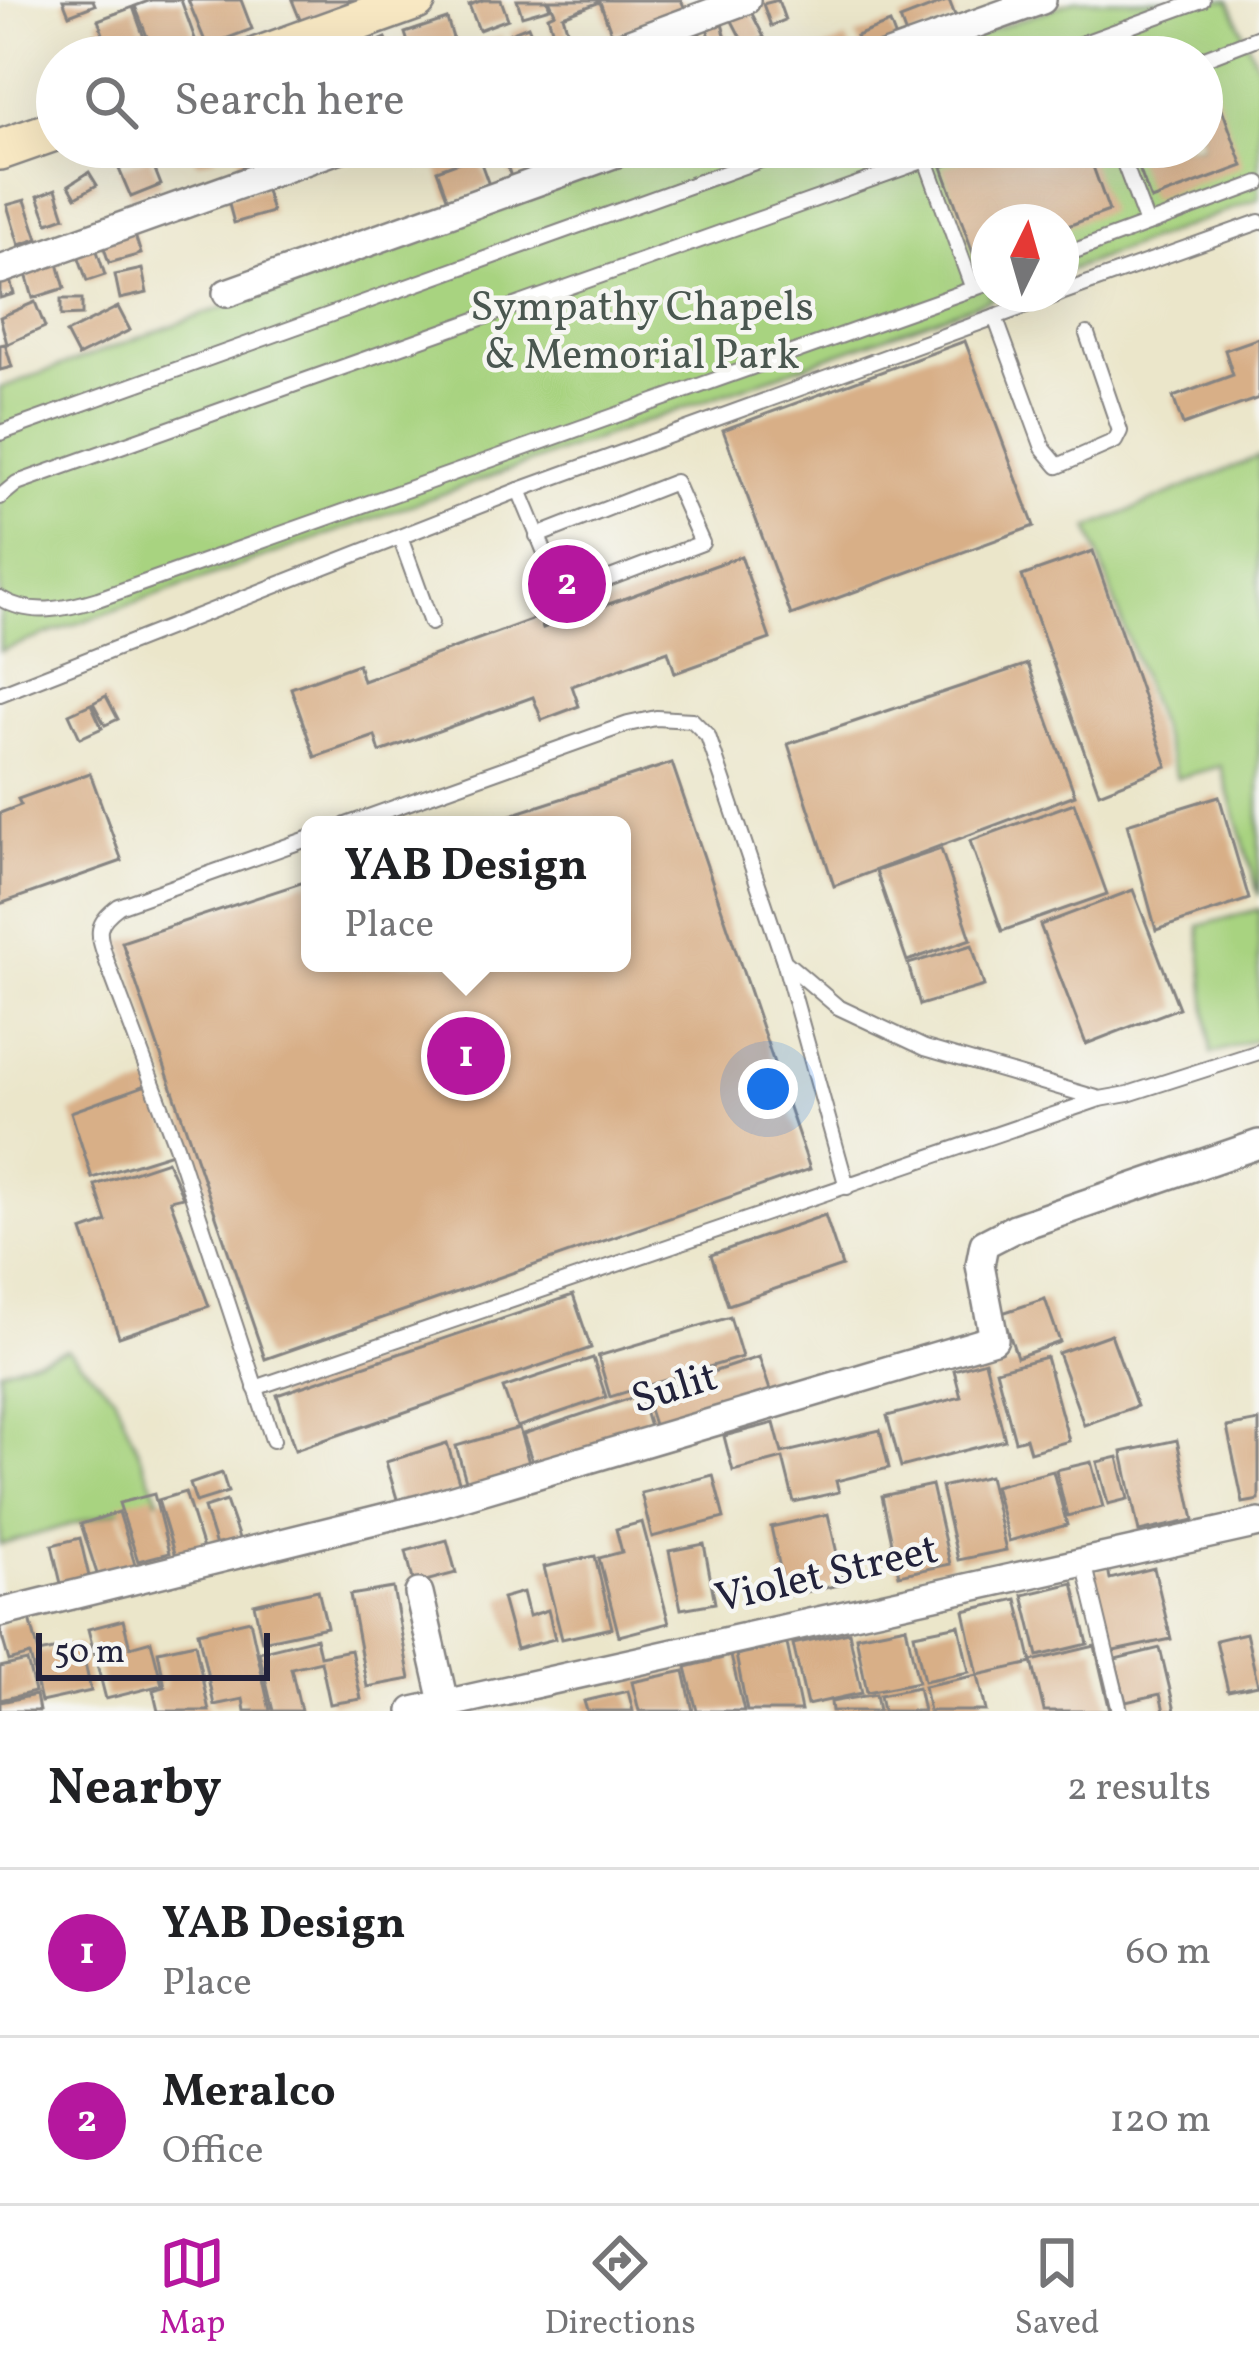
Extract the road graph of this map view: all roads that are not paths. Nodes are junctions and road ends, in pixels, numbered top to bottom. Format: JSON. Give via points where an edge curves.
{"nodes":[{"id":1,"x":416,"y":0,"type":"edge"},
{"id":2,"x":746,"y":0,"type":"edge"},
{"id":3,"x":1042,"y":0,"type":"edge"},
{"id":4,"x":1202,"y":0,"type":"edge"},
{"id":5,"x":316,"y":36,"type":"edge"},
{"id":6,"x":649,"y":36,"type":"edge"},
{"id":7,"x":942,"y":36,"type":"edge"},
{"id":8,"x":1103,"y":36,"type":"edge"},
{"id":9,"x":1259,"y":37,"type":"edge"},
{"id":10,"x":1223,"y":51,"type":"edge"},
{"id":11,"x":36,"y":138,"type":"edge"},
{"id":12,"x":0,"y":151,"type":"edge"},
{"id":13,"x":285,"y":168,"type":"edge"},
{"id":14,"x":574,"y":168,"type":"edge"},
{"id":15,"x":738,"y":168,"type":"edge"},
{"id":16,"x":903,"y":168,"type":"edge"},
{"id":17,"x":929,"y":168,"type":"edge"},
{"id":18,"x":1126,"y":168,"type":"edge"},
{"id":19,"x":1259,"y":184,"type":"edge"},
{"id":20,"x":1259,"y":222,"type":"edge"},
{"id":21,"x":1147,"y":224,"type":"junction"},
{"id":22,"x":1079,"y":249,"type":"edge"},
{"id":23,"x":0,"y":270,"type":"edge"},
{"id":24,"x":971,"y":284,"type":"edge"},
{"id":25,"x":1079,"y":287,"type":"edge"},
{"id":26,"x":971,"y":291,"type":"edge"},
{"id":27,"x":227,"y":292,"type":"dead end"},
{"id":28,"x":1008,"y":312,"type":"edge"},
{"id":29,"x":994,"y":317,"type":"junction"},
{"id":30,"x":1087,"y":334,"type":"dead end"},
{"id":31,"x":0,"y":433,"type":"edge"},
{"id":32,"x":519,"y":490,"type":"junction"},
{"id":33,"x":0,"y":497,"type":"edge"},
{"id":34,"x":537,"y":536,"type":"junction"},
{"id":35,"x":400,"y":537,"type":"junction"},
{"id":36,"x":0,"y":598,"type":"edge"},
{"id":37,"x":431,"y":623,"type":"dead end"},
{"id":38,"x":0,"y":694,"type":"edge"},
{"id":39,"x":371,"y":816,"type":"edge"},
{"id":40,"x":301,"y":841,"type":"edge"},
{"id":41,"x":784,"y":962,"type":"junction"},
{"id":42,"x":1259,"y":1052,"type":"edge"},
{"id":43,"x":1100,"y":1099,"type":"junction"},
{"id":44,"x":1259,"y":1144,"type":"edge"},
{"id":45,"x":847,"y":1187,"type":"junction"},
{"id":46,"x":255,"y":1388,"type":"junction"},
{"id":47,"x":273,"y":1440,"type":"dead end"},
{"id":48,"x":1259,"y":1523,"type":"edge"},
{"id":49,"x":1084,"y":1562,"type":"junction"},
{"id":50,"x":419,"y":1593,"type":"dead end"},
{"id":51,"x":0,"y":1613,"type":"edge"},
{"id":52,"x":445,"y":1708,"type":"edge"},
{"id":53,"x":413,"y":1711,"type":"edge"},
{"id":54,"x":1120,"y":1711,"type":"edge"}],
"edges":[{"from":1,"to":5,"type":"main road"},
{"from":2,"to":6,"type":"street"},
{"from":3,"to":7,"type":"street"},
{"from":4,"to":8,"type":"lane"},
{"from":9,"to":10,"type":"lane"},
{"from":11,"to":12,"type":"main road"},
{"from":13,"to":23,"type":"street"},
{"from":14,"to":27,"type":"street"},
{"from":15,"to":31,"type":"lane"},
{"from":16,"to":33,"type":"lane","via":[[17,483]]},
{"from":17,"to":24,"type":"lane"},
{"from":18,"to":21,"type":"lane"},
{"from":19,"to":21,"type":"lane"},
{"from":20,"to":25,"type":"lane"},
{"from":21,"to":22,"type":"lane"},
{"from":26,"to":36,"type":"lane","via":[[98,599],[43,610]]},
{"from":28,"to":29,"type":"lane"},
{"from":29,"to":30,"type":"lane","via":[[1043,448],[1058,466],[1115,441],[1120,431]]},
{"from":29,"to":32,"type":"lane"},
{"from":32,"to":34,"type":"lane"},
{"from":32,"to":35,"type":"lane"},
{"from":34,"to":34,"type":"lane","via":[[563,596],[702,543],[675,482]]},
{"from":35,"to":37,"type":"lane"},
{"from":35,"to":38,"type":"lane"},
{"from":39,"to":41,"type":"lane","via":[[628,724],[692,720],[708,736]]},
{"from":40,"to":46,"type":"lane","via":[[118,906],[99,930]]},
{"from":41,"to":43,"type":"lane","via":[[838,1007],[910,1041]]},
{"from":41,"to":45,"type":"lane"},
{"from":42,"to":43,"type":"lane"},
{"from":43,"to":45,"type":"lane"},
{"from":44,"to":51,"type":"street","name":"Sulit","via":[[984,1244],[980,1265],[994,1339],[423,1508]]},
{"from":45,"to":46,"type":"lane"},
{"from":46,"to":47,"type":"lane"},
{"from":48,"to":49,"type":"street","name":"Violet Street"},
{"from":49,"to":52,"type":"street","name":"Violet Street"},
{"from":49,"to":54,"type":"lane"},
{"from":50,"to":52,"type":"street"},
{"from":52,"to":53,"type":"street","name":"Violet Street"}]}
